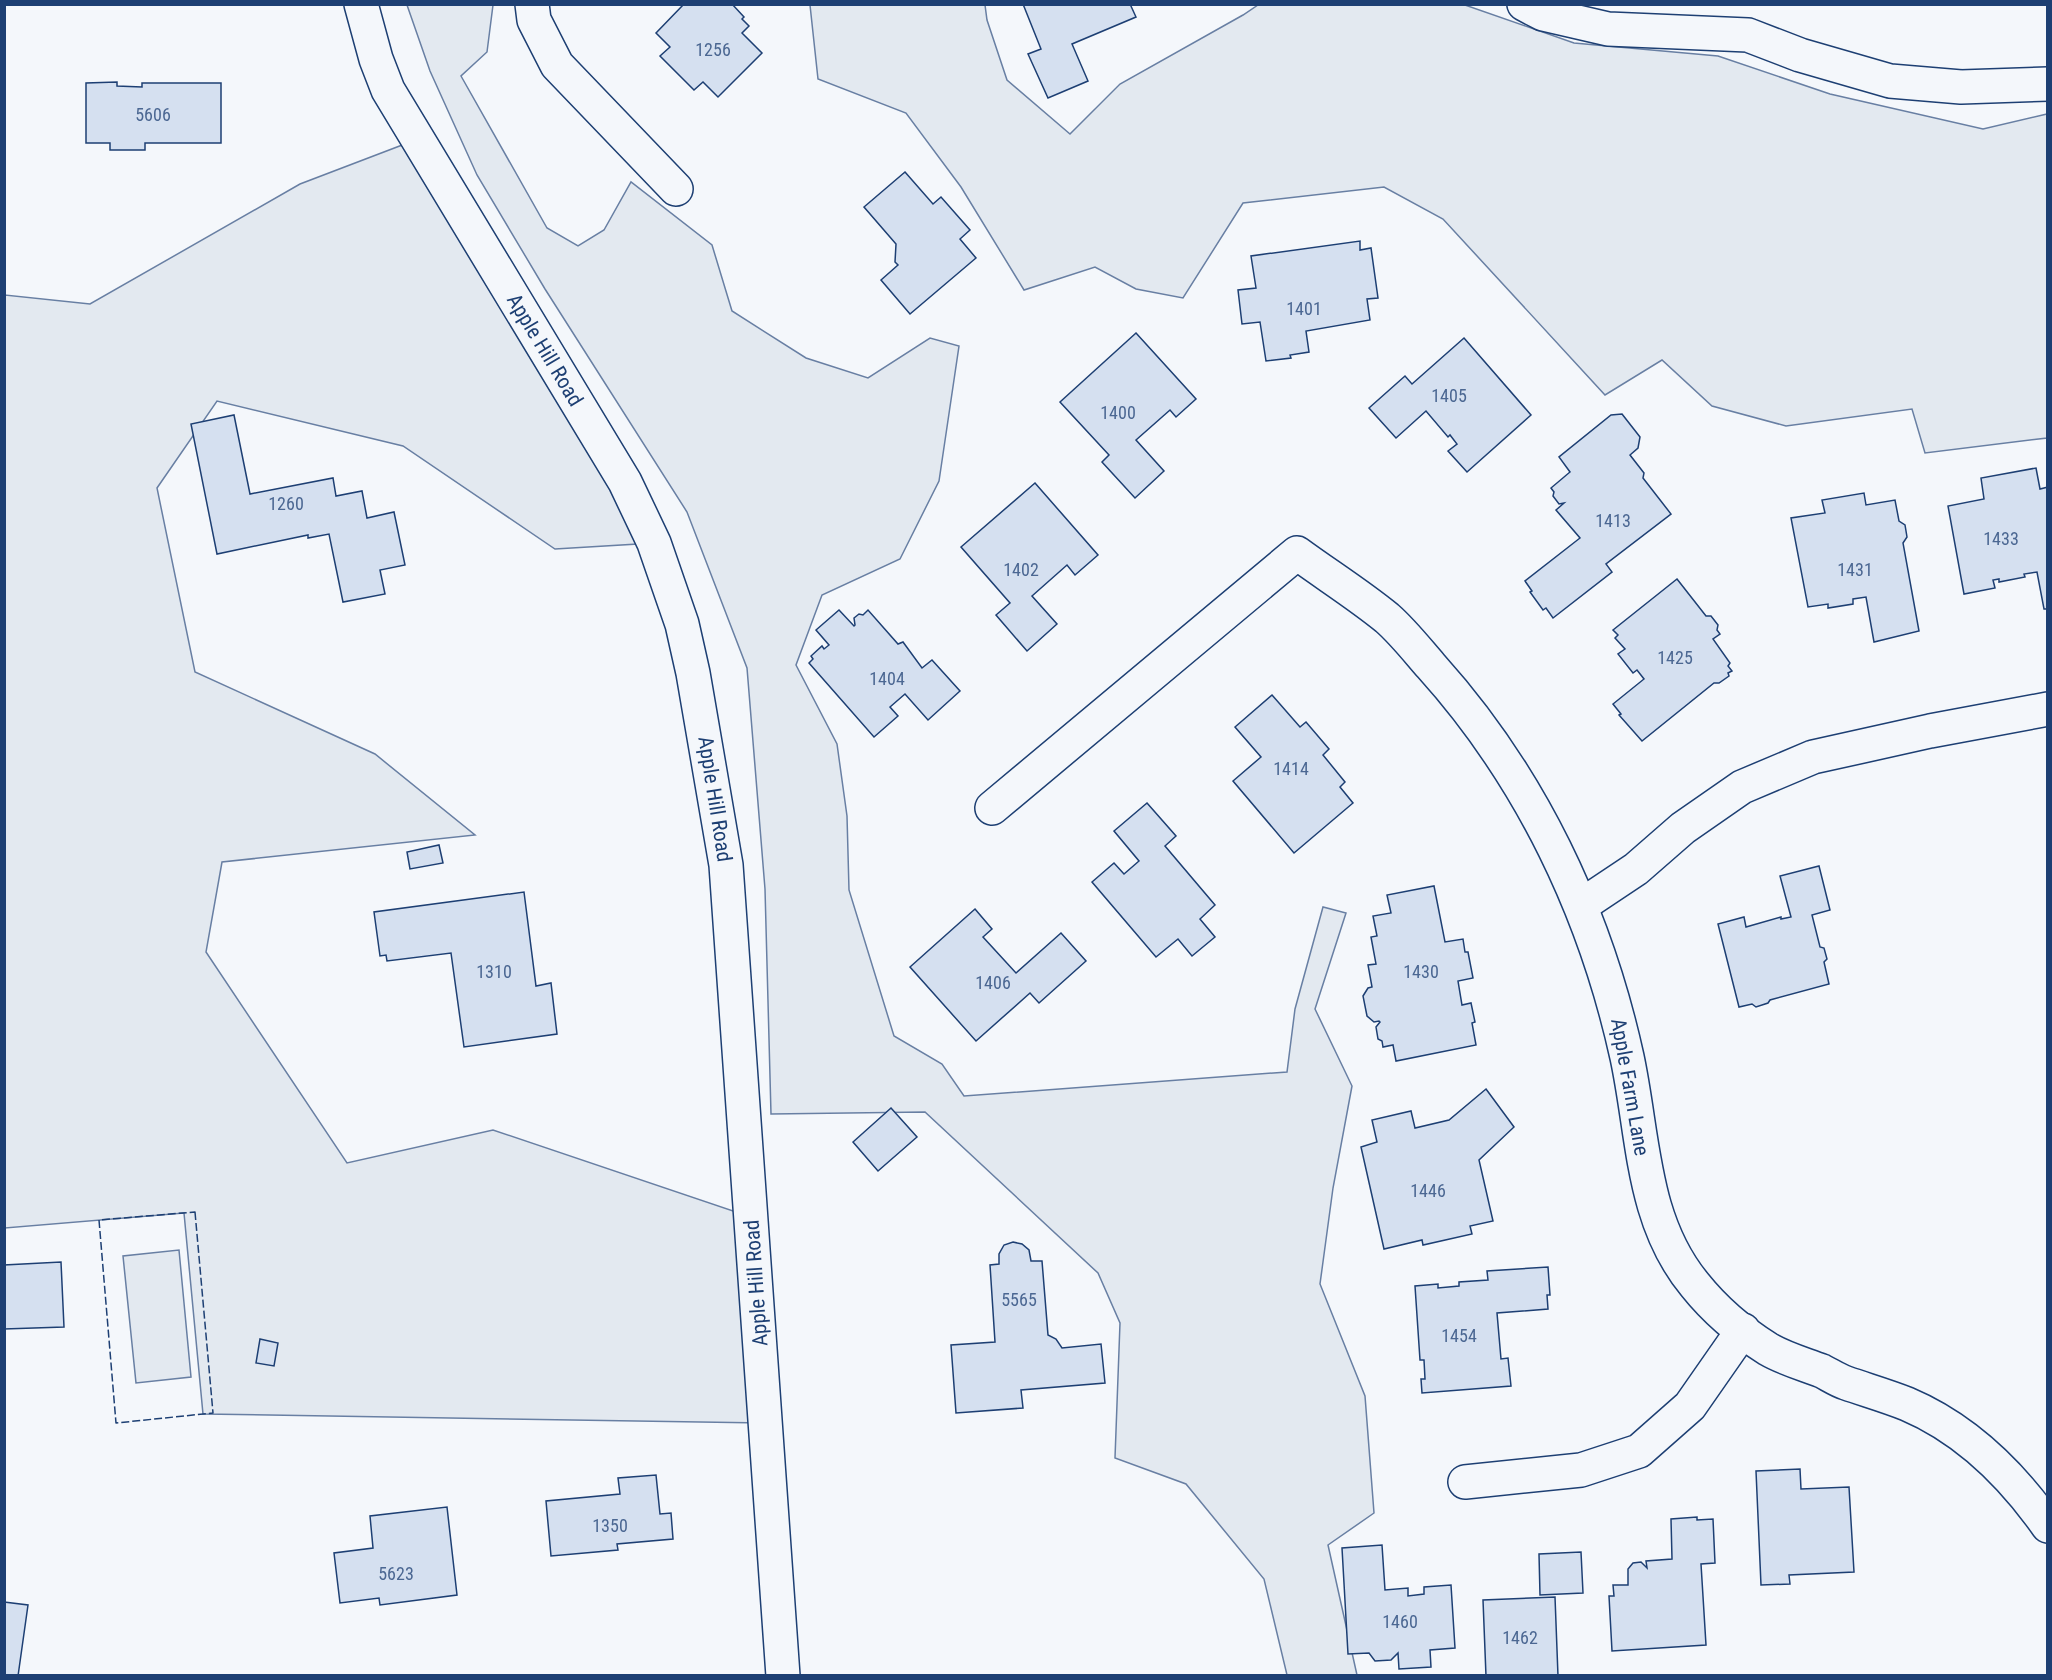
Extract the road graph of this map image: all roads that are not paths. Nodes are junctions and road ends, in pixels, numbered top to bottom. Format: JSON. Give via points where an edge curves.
{"nodes":[{"id":1,"x":361,"y":4,"type":"edge"},
{"id":2,"x":532,"y":4,"type":"edge"},
{"id":3,"x":1524,"y":4,"type":"edge"},
{"id":4,"x":2048,"y":84,"type":"edge"},
{"id":5,"x":676,"y":189,"type":"dead end"},
{"id":6,"x":2048,"y":709,"type":"edge"},
{"id":7,"x":992,"y":808,"type":"dead end"},
{"id":8,"x":1582,"y":905,"type":"junction"},
{"id":9,"x":1743,"y":1330,"type":"junction"},
{"id":10,"x":1465,"y":1482,"type":"dead end"},
{"id":11,"x":2048,"y":1526,"type":"edge"},
{"id":12,"x":783,"y":1676,"type":"edge"}],
"edges":[{"from":1,"to":12,"type":"street","name":"Apple Hill Road","via":[[388,90],[625,482],[654,543],[682,624],[726,865]]},
{"from":2,"to":5,"type":"street","via":[[534,20],[557,65]]},
{"from":3,"to":4,"type":"street","via":[[1543,14],[1608,29],[1748,35],[1800,55],[1890,81],[1961,87]]},
{"from":6,"to":8,"type":"street","via":[[1813,757],[1742,787],[1683,828],[1636,869]]},
{"from":7,"to":8,"type":"street","name":"Apple Farm Lane","via":[[1297,554],[1389,620],[1458,695],[1522,787]]},
{"from":8,"to":9,"type":"street","name":"Apple Farm Lane","via":[[1613,999],[1654,1208],[1670,1248],[1694,1284]]},
{"from":9,"to":10,"type":"street","via":[[1690,1406],[1639,1451],[1581,1470]]},
{"from":9,"to":11,"type":"street","name":"Apple Farm Lane","via":[[1792,1360],[1933,1417],[1984,1453]]}]}
